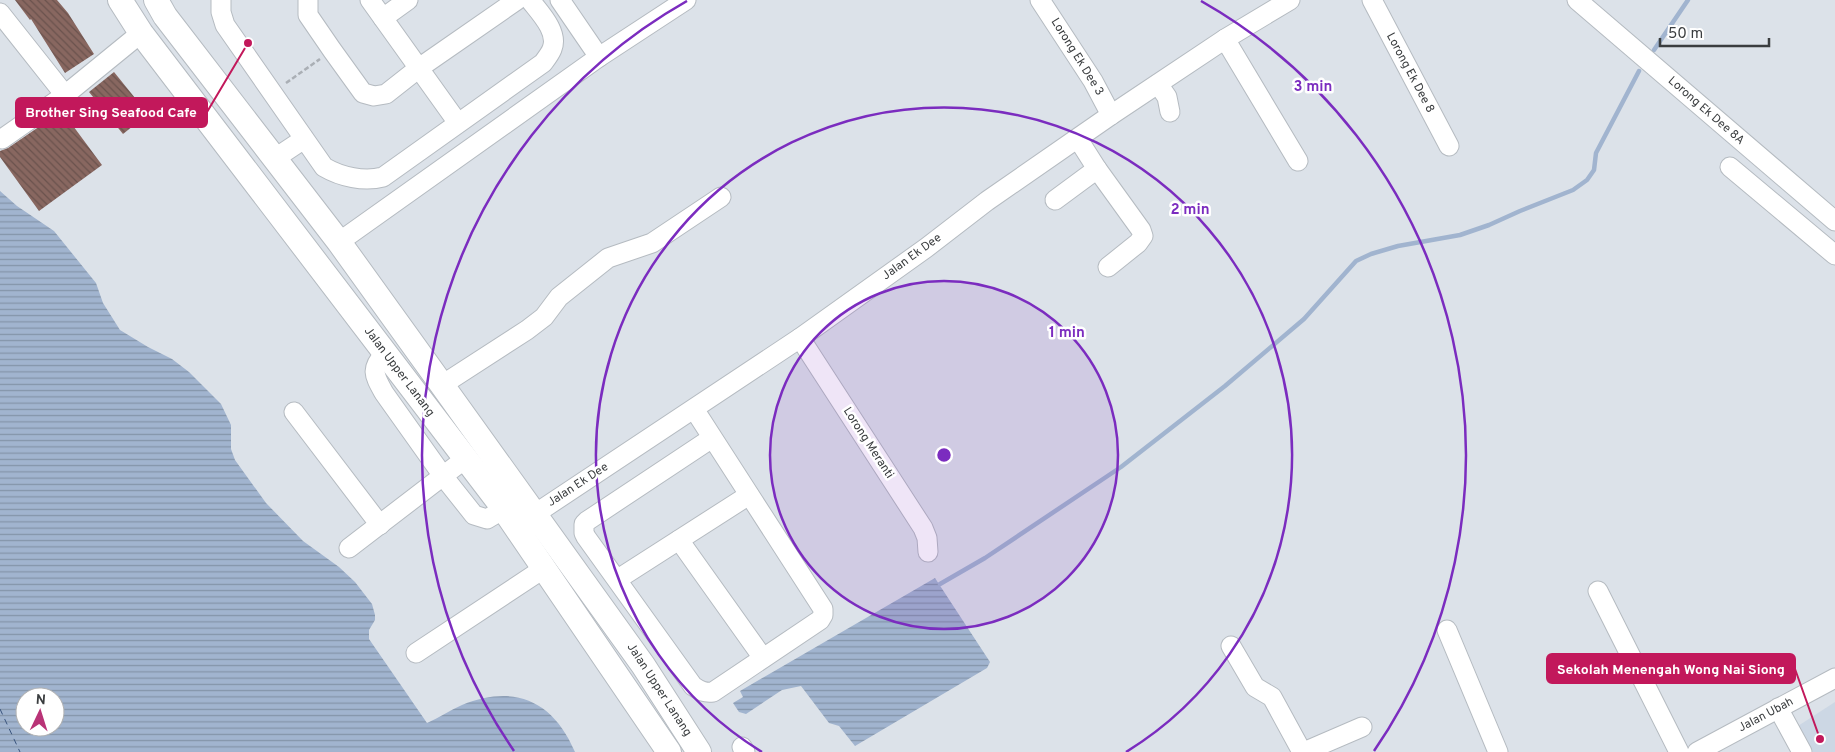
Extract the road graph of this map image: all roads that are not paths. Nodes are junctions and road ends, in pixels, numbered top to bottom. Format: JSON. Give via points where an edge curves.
{"nodes":[{"id":1,"x":120,"y":0,"type":"edge"},
{"id":2,"x":156,"y":0,"type":"edge"},
{"id":3,"x":221,"y":0,"type":"edge"},
{"id":4,"x":308,"y":0,"type":"edge"},
{"id":5,"x":370,"y":0,"type":"edge"},
{"id":6,"x":408,"y":0,"type":"edge"},
{"id":7,"x":517,"y":0,"type":"edge"},
{"id":8,"x":530,"y":0,"type":"edge"},
{"id":9,"x":560,"y":0,"type":"edge"},
{"id":10,"x":686,"y":0,"type":"edge"},
{"id":11,"x":1040,"y":0,"type":"edge"},
{"id":12,"x":1372,"y":0,"type":"edge"},
{"id":13,"x":1577,"y":0,"type":"edge"},
{"id":14,"x":1287,"y":1,"type":"edge"},
{"id":15,"x":0,"y":13,"type":"edge"},
{"id":16,"x":383,"y":18,"type":"junction"},
{"id":17,"x":141,"y":33,"type":"junction"},
{"id":18,"x":1225,"y":39,"type":"junction"},
{"id":19,"x":599,"y":57,"type":"junction"},
{"id":20,"x":419,"y":68,"type":"junction"},
{"id":21,"x":1158,"y":84,"type":"junction"},
{"id":22,"x":65,"y":95,"type":"junction"},
{"id":23,"x":1170,"y":112,"type":"dead end"},
{"id":24,"x":1111,"y":115,"type":"junction"},
{"id":25,"x":458,"y":123,"type":"junction"},
{"id":26,"x":304,"y":138,"type":"junction"},
{"id":27,"x":2,"y":139,"type":"dead end"},
{"id":28,"x":1078,"y":139,"type":"junction"},
{"id":29,"x":1449,"y":146,"type":"dead end"},
{"id":30,"x":274,"y":159,"type":"junction"},
{"id":31,"x":1762,"y":159,"type":"junction"},
{"id":32,"x":1298,"y":161,"type":"dead end"},
{"id":33,"x":1730,"y":167,"type":"dead end"},
{"id":34,"x":1097,"y":169,"type":"junction"},
{"id":35,"x":1746,"y":180,"type":"junction"},
{"id":36,"x":721,"y":197,"type":"dead end"},
{"id":37,"x":1054,"y":200,"type":"dead end"},
{"id":38,"x":1835,"y":221,"type":"edge"},
{"id":39,"x":339,"y":242,"type":"junction"},
{"id":40,"x":1833,"y":250,"type":"edge"},
{"id":41,"x":1108,"y":267,"type":"dead end"},
{"id":42,"x":800,"y":338,"type":"junction"},
{"id":43,"x":385,"y":353,"type":"junction"},
{"id":44,"x":442,"y":385,"type":"junction"},
{"id":45,"x":694,"y":409,"type":"junction"},
{"id":46,"x":294,"y":412,"type":"dead end"},
{"id":47,"x":712,"y":438,"type":"junction"},
{"id":48,"x":465,"y":459,"type":"junction"},
{"id":49,"x":443,"y":476,"type":"junction"},
{"id":50,"x":749,"y":495,"type":"junction"},
{"id":51,"x":502,"y":510,"type":"junction"},
{"id":52,"x":535,"y":514,"type":"junction"},
{"id":53,"x":380,"y":525,"type":"junction"},
{"id":54,"x":679,"y":540,"type":"junction"},
{"id":55,"x":349,"y":548,"type":"dead end"},
{"id":56,"x":928,"y":552,"type":"dead end"},
{"id":57,"x":543,"y":569,"type":"junction"},
{"id":58,"x":618,"y":579,"type":"junction"},
{"id":59,"x":1598,"y":591,"type":"dead end"},
{"id":60,"x":1447,"y":630,"type":"dead end"},
{"id":61,"x":1231,"y":646,"type":"dead end"},
{"id":62,"x":666,"y":649,"type":"junction"},
{"id":63,"x":416,"y":653,"type":"dead end"},
{"id":64,"x":763,"y":658,"type":"junction"},
{"id":65,"x":643,"y":665,"type":"junction"},
{"id":66,"x":1835,"y":678,"type":"edge"},
{"id":67,"x":1778,"y":708,"type":"junction"},
{"id":68,"x":1362,"y":727,"type":"dead end"},
{"id":69,"x":669,"y":752,"type":"edge"},
{"id":70,"x":699,"y":752,"type":"edge"},
{"id":71,"x":1303,"y":752,"type":"edge"},
{"id":72,"x":1498,"y":752,"type":"edge"},
{"id":73,"x":1679,"y":752,"type":"edge"},
{"id":74,"x":1697,"y":752,"type":"edge"},
{"id":75,"x":1802,"y":752,"type":"edge"}],
"edges":[{"from":1,"to":17,"type":"main road","name":"Jalan Upper Lanang"},
{"from":2,"to":30,"type":"main road","name":"Jalan Upper Lanang","via":[[164,16]]},
{"from":3,"to":26,"type":"street","via":[[225,25]]},
{"from":4,"to":20,"type":"street","via":[[308,15],[363,93],[374,96],[386,94]]},
{"from":5,"to":16,"type":"street"},
{"from":6,"to":16,"type":"street"},
{"from":7,"to":20,"type":"street"},
{"from":8,"to":25,"type":"street","via":[[549,26],[554,39],[552,50],[543,63]]},
{"from":9,"to":19,"type":"street"},
{"from":10,"to":19,"type":"street"},
{"from":11,"to":24,"type":"street","name":"Lorong Ek Dee 3","via":[[1094,81]]},
{"from":12,"to":29,"type":"street","name":"Lorong Ek Dee 8"},
{"from":13,"to":31,"type":"street","name":"Lorong Ek Dee 8A"},
{"from":14,"to":18,"type":"street","name":"Jalan Ek Dee"},
{"from":15,"to":22,"type":"street"},
{"from":16,"to":20,"type":"street"},
{"from":17,"to":22,"type":"street"},
{"from":17,"to":43,"type":"main road","name":"Jalan Upper Lanang"},
{"from":18,"to":21,"type":"street","name":"Jalan Ek Dee"},
{"from":18,"to":32,"type":"street"},
{"from":19,"to":39,"type":"street"},
{"from":20,"to":25,"type":"street"},
{"from":21,"to":23,"type":"street","via":[[1167,97]]},
{"from":21,"to":24,"type":"street","name":"Jalan Ek Dee"},
{"from":22,"to":27,"type":"street"},
{"from":24,"to":28,"type":"street","name":"Jalan Ek Dee"},
{"from":25,"to":26,"type":"street","via":[[383,177],[372,180],[336,174],[324,167]]},
{"from":26,"to":30,"type":"street"},
{"from":28,"to":34,"type":"street"},
{"from":28,"to":42,"type":"street","name":"Jalan Ek Dee","via":[[987,201]]},
{"from":30,"to":39,"type":"main road","name":"Jalan Upper Lanang"},
{"from":31,"to":35,"type":"street"},
{"from":31,"to":38,"type":"street","name":"Lorong Ek Dee 8A"},
{"from":33,"to":35,"type":"street"},
{"from":34,"to":37,"type":"street"},
{"from":34,"to":41,"type":"street","via":[[1142,230],[1143,236]]},
{"from":35,"to":40,"type":"street"},
{"from":36,"to":44,"type":"street","via":[[652,243],[608,258],[560,297],[544,317]]},
{"from":39,"to":44,"type":"main road","name":"Jalan Upper Lanang"},
{"from":42,"to":45,"type":"street","name":"Jalan Ek Dee"},
{"from":42,"to":56,"type":"street","name":"Lorong Meranti","via":[[923,528]]},
{"from":43,"to":48,"type":"main road","name":"Jalan Upper Lanang"},
{"from":43,"to":49,"type":"street","via":[[376,363],[378,382]]},
{"from":44,"to":52,"type":"main road","name":"Jalan Upper Lanang"},
{"from":45,"to":47,"type":"street"},
{"from":45,"to":52,"type":"street","name":"Jalan Ek Dee"},
{"from":46,"to":53,"type":"street"},
{"from":47,"to":50,"type":"street"},
{"from":47,"to":58,"type":"street","via":[[584,524],[584,533]]},
{"from":48,"to":49,"type":"street"},
{"from":48,"to":51,"type":"main road","name":"Jalan Upper Lanang"},
{"from":49,"to":51,"type":"street","via":[[474,514],[487,519]]},
{"from":49,"to":53,"type":"street"},
{"from":50,"to":54,"type":"street"},
{"from":50,"to":64,"type":"street","via":[[824,612],[820,620]]},
{"from":51,"to":57,"type":"main road","name":"Jalan Upper Lanang"},
{"from":52,"to":65,"type":"main road","name":"Jalan Upper Lanang"},
{"from":53,"to":55,"type":"street"},
{"from":54,"to":58,"type":"street"},
{"from":54,"to":64,"type":"street"},
{"from":57,"to":63,"type":"street"},
{"from":57,"to":69,"type":"main road","name":"Jalan Upper Lanang"},
{"from":58,"to":62,"type":"street"},
{"from":59,"to":73,"type":"street"},
{"from":60,"to":72,"type":"street"},
{"from":61,"to":71,"type":"street","via":[[1255,687],[1272,697]]},
{"from":62,"to":64,"type":"street","via":[[693,686],[708,693]]},
{"from":62,"to":65,"type":"street"},
{"from":65,"to":70,"type":"main road","name":"Jalan Upper Lanang"},
{"from":66,"to":67,"type":"street","name":"Jalan Ubah"},
{"from":67,"to":74,"type":"street","name":"Jalan Ubah"},
{"from":67,"to":75,"type":"street"},
{"from":68,"to":71,"type":"street"}]}
